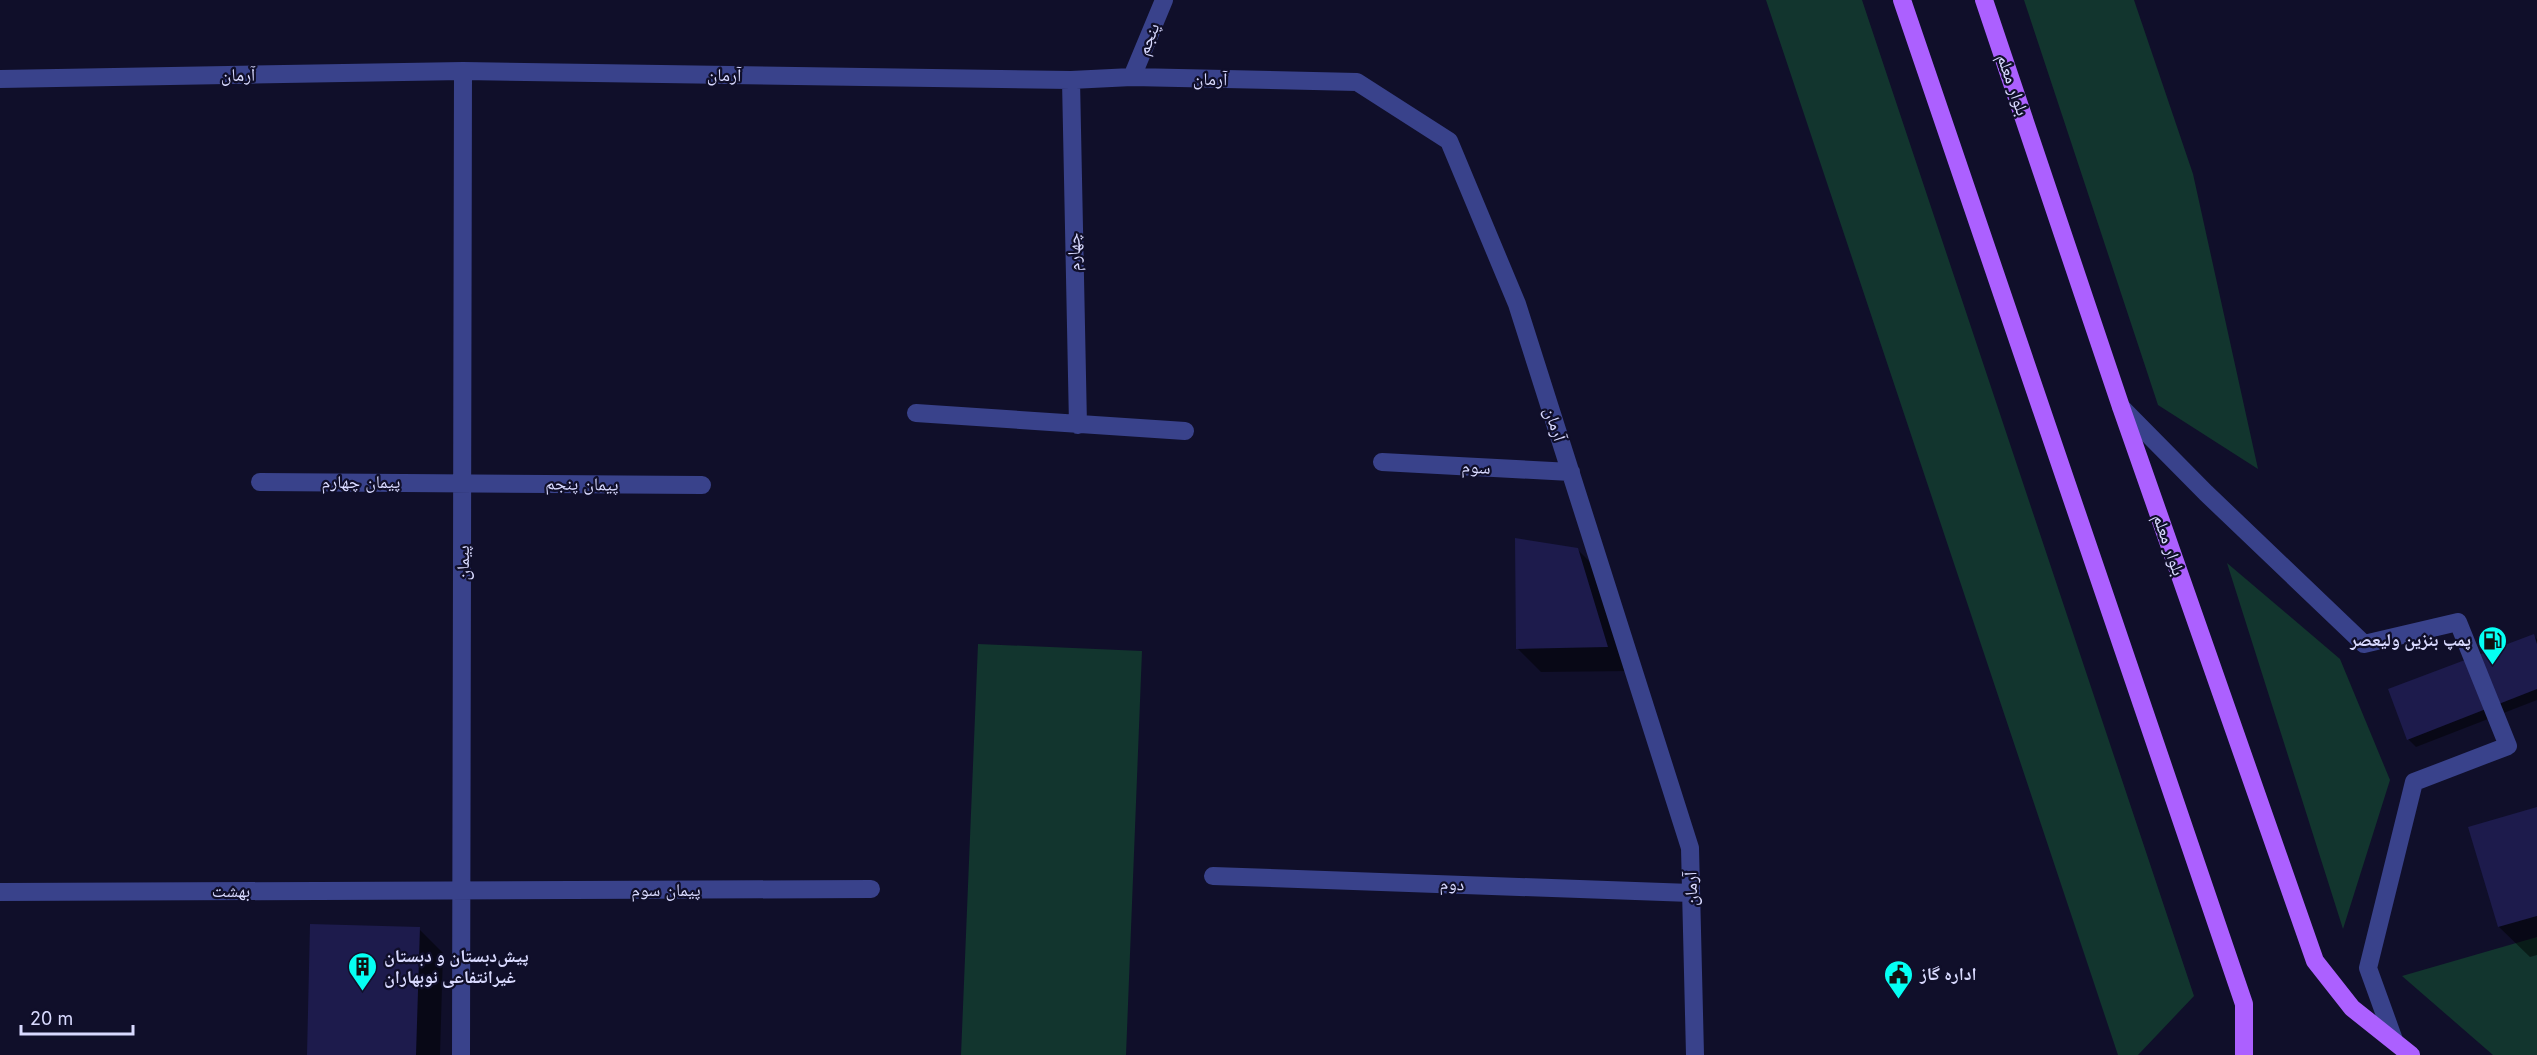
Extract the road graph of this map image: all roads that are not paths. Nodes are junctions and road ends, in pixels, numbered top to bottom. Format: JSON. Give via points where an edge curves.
{"nodes":[{"id":1,"x":1164,"y":0,"type":"edge"},
{"id":2,"x":1902,"y":0,"type":"edge"},
{"id":3,"x":1984,"y":0,"type":"edge"},
{"id":4,"x":463,"y":71,"type":"junction"},
{"id":5,"x":1132,"y":77,"type":"junction"},
{"id":6,"x":0,"y":79,"type":"edge"},
{"id":7,"x":1071,"y":80,"type":"junction"},
{"id":8,"x":2121,"y":407,"type":"junction"},
{"id":9,"x":916,"y":413,"type":"dead end"},
{"id":10,"x":1078,"y":424,"type":"junction"},
{"id":11,"x":1185,"y":431,"type":"dead end"},
{"id":12,"x":1382,"y":462,"type":"dead end"},
{"id":13,"x":1570,"y":472,"type":"junction"},
{"id":14,"x":260,"y":482,"type":"dead end"},
{"id":15,"x":463,"y":482,"type":"junction"},
{"id":16,"x":702,"y":485,"type":"dead end"},
{"id":17,"x":1213,"y":876,"type":"dead end"},
{"id":18,"x":871,"y":889,"type":"dead end"},
{"id":19,"x":462,"y":890,"type":"junction"},
{"id":20,"x":0,"y":892,"type":"edge"},
{"id":21,"x":1691,"y":893,"type":"junction"},
{"id":22,"x":2394,"y":1040,"type":"junction"},
{"id":23,"x":462,"y":1055,"type":"edge"},
{"id":24,"x":1695,"y":1055,"type":"edge"},
{"id":25,"x":2244,"y":1055,"type":"edge"},
{"id":26,"x":2411,"y":1055,"type":"edge"}],
"edges":[{"from":1,"to":5,"type":"street","name":"پنجم"},
{"from":2,"to":25,"type":"main road","via":[[2244,1004]]},
{"from":3,"to":8,"type":"main road","name":"بلوار معلم"},
{"from":4,"to":6,"type":"street","name":"آرمان"},
{"from":4,"to":7,"type":"street","name":"آرمان"},
{"from":4,"to":15,"type":"street","name":"پیمان"},
{"from":5,"to":7,"type":"street","name":"آرمان"},
{"from":5,"to":13,"type":"street","name":"آرمان","via":[[1357,82],[1449,141],[1517,304]]},
{"from":7,"to":10,"type":"street","name":"چهارم"},
{"from":8,"to":22,"type":"main road","name":"بلوار معلم","via":[[2315,961],[2352,1008]]},
{"from":8,"to":22,"type":"street","via":[[2364,644],[2458,622],[2508,746],[2414,782],[2368,968]]},
{"from":9,"to":10,"type":"street"},
{"from":10,"to":11,"type":"street"},
{"from":12,"to":13,"type":"street","name":"سوم"},
{"from":13,"to":21,"type":"street","name":"آرمان","via":[[1690,848]]},
{"from":14,"to":15,"type":"street","name":"پیمان چهارم"},
{"from":15,"to":16,"type":"street","name":"پیمان پنجم"},
{"from":15,"to":19,"type":"street","name":"پیمان"},
{"from":17,"to":21,"type":"street","name":"دوم"},
{"from":18,"to":19,"type":"street","name":"پیمان سوم"},
{"from":19,"to":20,"type":"street","name":"بهشت"},
{"from":19,"to":23,"type":"street","name":"پیمان"},
{"from":21,"to":24,"type":"street","name":"آرمان"},
{"from":22,"to":26,"type":"main road","name":"بلوار معلم"}]}
